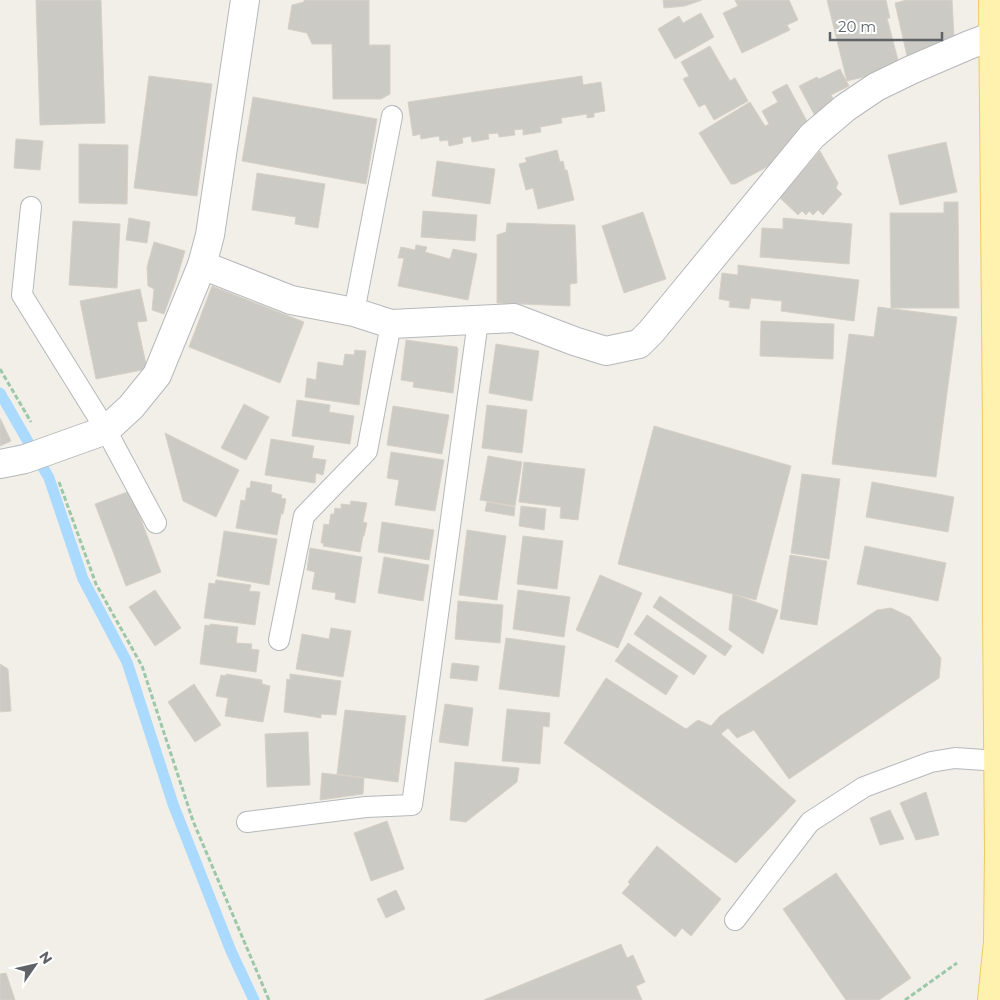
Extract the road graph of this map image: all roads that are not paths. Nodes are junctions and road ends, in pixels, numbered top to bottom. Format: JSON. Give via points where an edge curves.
{"nodes":[{"id":1,"x":245,"y":0,"type":"edge"},
{"id":2,"x":993,"y":0,"type":"edge"},
{"id":3,"x":993,"y":36,"type":"junction"},
{"id":4,"x":392,"y":116,"type":"dead end"},
{"id":5,"x":31,"y":207,"type":"dead end"},
{"id":6,"x":202,"y":265,"type":"junction"},
{"id":7,"x":354,"y":312,"type":"junction"},
{"id":8,"x":478,"y":320,"type":"junction"},
{"id":9,"x":392,"y":324,"type":"junction"},
{"id":10,"x":106,"y":430,"type":"junction"},
{"id":11,"x":24,"y":458,"type":"edge"},
{"id":12,"x":156,"y":523,"type":"dead end"},
{"id":13,"x":279,"y":640,"type":"dead end"},
{"id":14,"x":999,"y":761,"type":"junction"},
{"id":15,"x":247,"y":822,"type":"dead end"},
{"id":16,"x":735,"y":920,"type":"dead end"},
{"id":17,"x":992,"y":1000,"type":"edge"}],
"edges":[{"from":1,"to":6,"type":"street","via":[[210,235]]},
{"from":2,"to":3,"type":"main road"},
{"from":3,"to":8,"type":"street","via":[[876,87],[818,130],[639,344],[606,351],[514,318]]},
{"from":3,"to":14,"type":"main road"},
{"from":4,"to":7,"type":"lane"},
{"from":5,"to":10,"type":"lane","via":[[22,296]]},
{"from":6,"to":7,"type":"street","via":[[290,300]]},
{"from":6,"to":10,"type":"street","via":[[157,374],[131,407]]},
{"from":7,"to":9,"type":"street"},
{"from":8,"to":9,"type":"street"},
{"from":8,"to":15,"type":"lane","via":[[412,805],[366,807]]},
{"from":9,"to":13,"type":"lane","via":[[367,451],[304,516]]},
{"from":10,"to":11,"type":"street"},
{"from":10,"to":12,"type":"lane"},
{"from":14,"to":16,"type":"lane","via":[[955,758],[931,762],[864,787],[810,822]]},
{"from":14,"to":17,"type":"main road","via":[[998,933]]}]}
